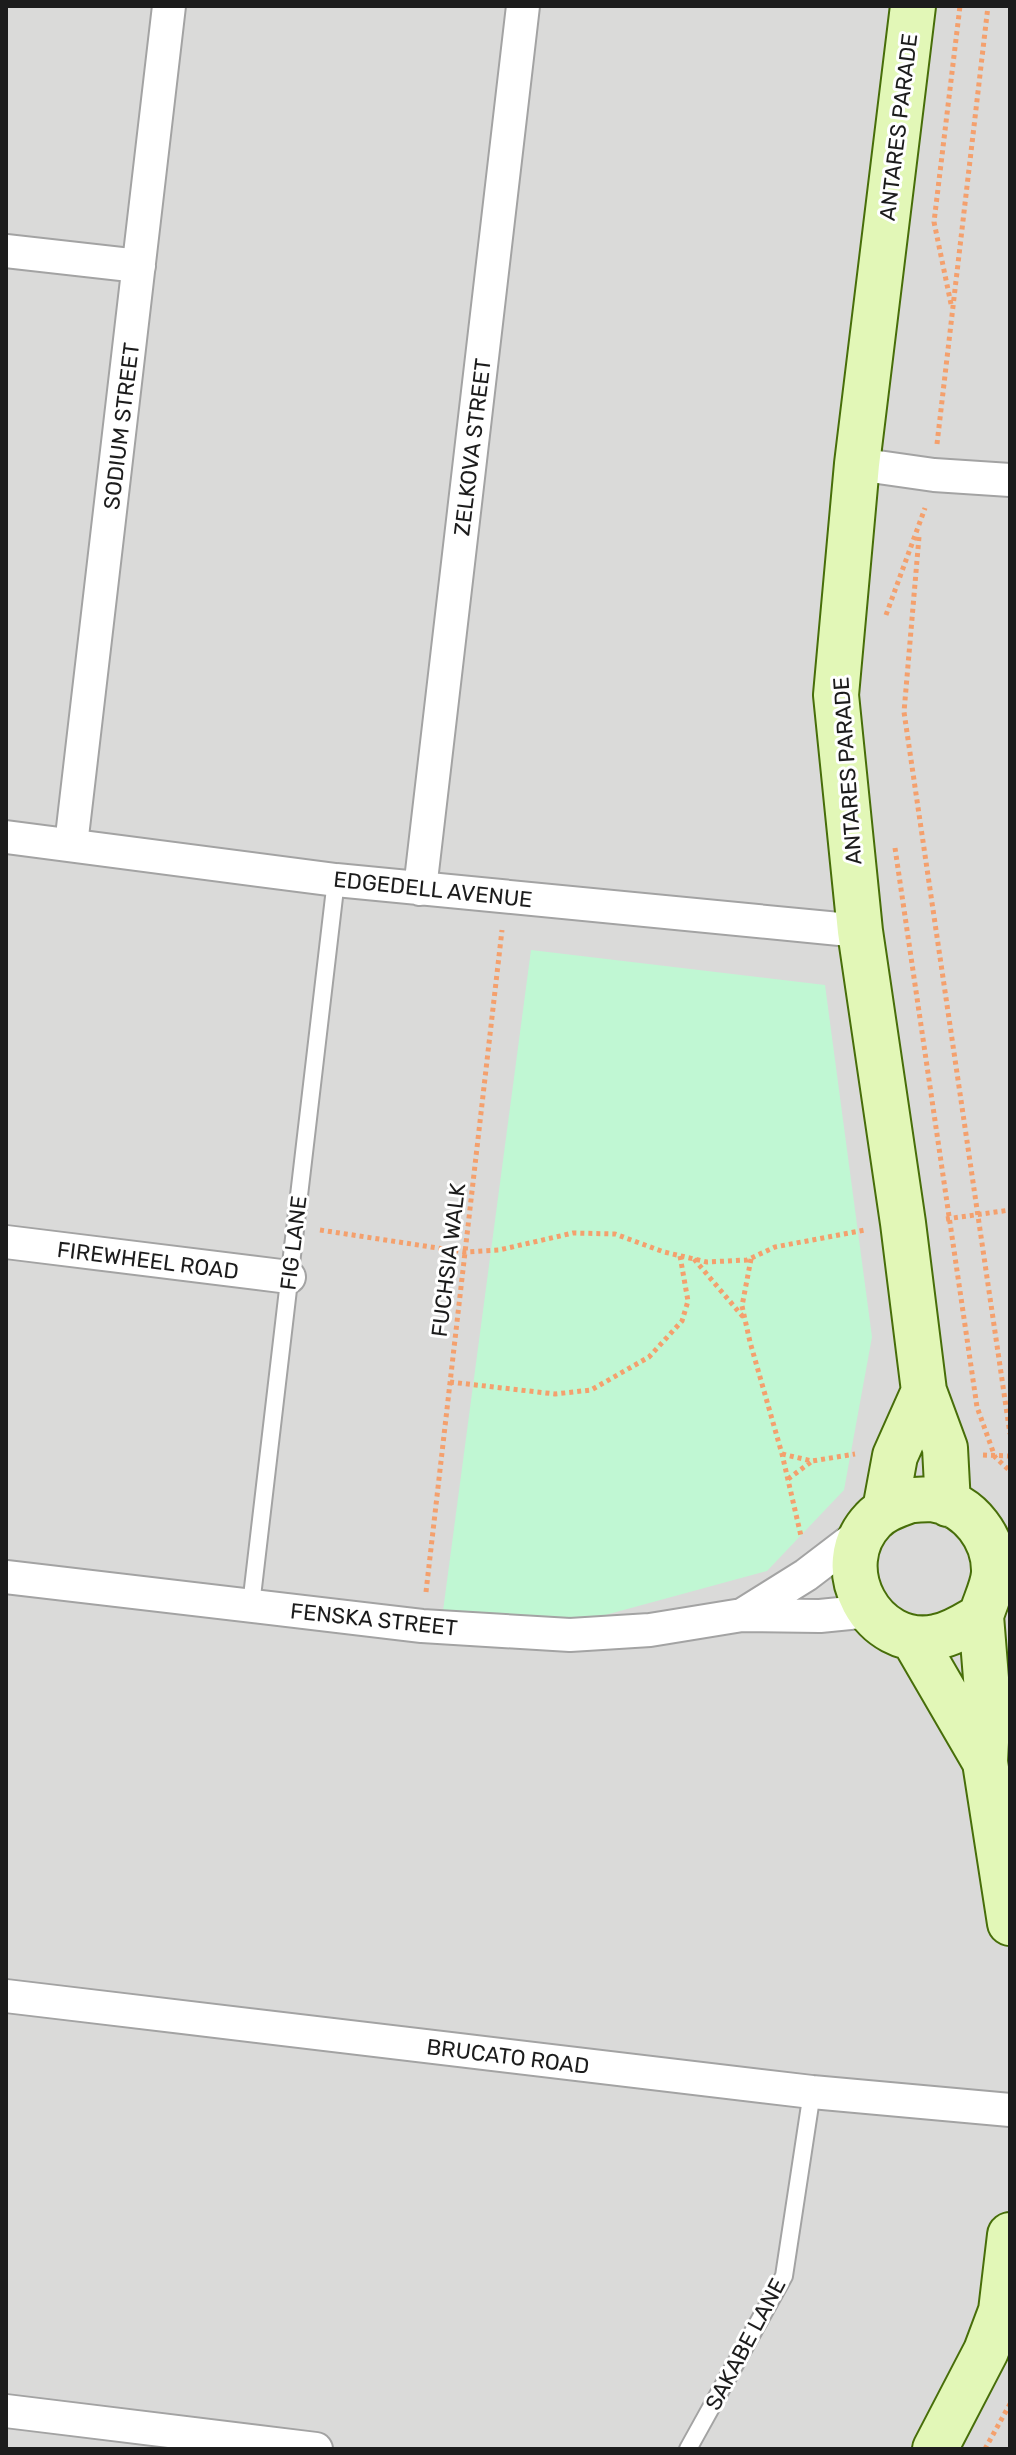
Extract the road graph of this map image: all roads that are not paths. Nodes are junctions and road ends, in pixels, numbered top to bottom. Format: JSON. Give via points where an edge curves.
{"nodes":[{"id":1,"x":169,"y":6,"type":"edge"},
{"id":2,"x":523,"y":6,"type":"edge"},
{"id":3,"x":913,"y":6,"type":"edge"},
{"id":4,"x":6,"y":251,"type":"edge"},
{"id":5,"x":139,"y":266,"type":"junction"},
{"id":6,"x":857,"y":464,"type":"junction"},
{"id":7,"x":1010,"y":480,"type":"edge"},
{"id":8,"x":6,"y":837,"type":"edge"},
{"id":9,"x":71,"y":845,"type":"junction"},
{"id":10,"x":336,"y":880,"type":"junction"},
{"id":11,"x":420,"y":889,"type":"junction"},
{"id":12,"x":860,"y":931,"type":"junction"},
{"id":13,"x":6,"y":1242,"type":"edge"},
{"id":14,"x":289,"y":1277,"type":"junction"},
{"id":15,"x":924,"y":1391,"type":"junction"},
{"id":16,"x":956,"y":1507,"type":"junction"},
{"id":17,"x":1010,"y":1518,"type":"edge"},
{"id":18,"x":875,"y":1520,"type":"junction"},
{"id":19,"x":6,"y":1577,"type":"edge"},
{"id":20,"x":994,"y":1593,"type":"edge"},
{"id":21,"x":251,"y":1605,"type":"junction"},
{"id":22,"x":870,"y":1611,"type":"junction"},
{"id":23,"x":742,"y":1615,"type":"junction"},
{"id":24,"x":913,"y":1638,"type":"junction"},
{"id":25,"x":985,"y":1762,"type":"junction"},
{"id":26,"x":1010,"y":1923,"type":"edge"},
{"id":27,"x":6,"y":1996,"type":"edge"},
{"id":28,"x":812,"y":2092,"type":"junction"},
{"id":29,"x":1010,"y":2110,"type":"edge"},
{"id":30,"x":1010,"y":2235,"type":"edge"},
{"id":31,"x":6,"y":2411,"type":"edge"},
{"id":32,"x":316,"y":2449,"type":"edge"},
{"id":33,"x":688,"y":2449,"type":"edge"},
{"id":34,"x":935,"y":2449,"type":"edge"}],
"edges":[{"from":1,"to":5,"type":"street","name":"SODIUM STREET"},
{"from":2,"to":11,"type":"street","name":"ZELKOVA STREET"},
{"from":3,"to":6,"type":"street","name":"ANTARES PARADE"},
{"from":4,"to":5,"type":"street"},
{"from":5,"to":9,"type":"street","name":"SODIUM STREET"},
{"from":6,"to":7,"type":"street"},
{"from":6,"to":12,"type":"street","name":"ANTARES PARADE","via":[[836,695]]},
{"from":8,"to":9,"type":"street","name":"EDGEDELL AVENUE"},
{"from":9,"to":10,"type":"street","name":"EDGEDELL AVENUE"},
{"from":10,"to":11,"type":"street","name":"EDGEDELL AVENUE"},
{"from":10,"to":14,"type":"lane","name":"FIG LANE"},
{"from":11,"to":12,"type":"street","name":"EDGEDELL AVENUE"},
{"from":12,"to":15,"type":"street","name":"ANTARES PARADE"},
{"from":13,"to":14,"type":"street","name":"FIREWHEEL ROAD"},
{"from":14,"to":21,"type":"lane","name":"FIG LANE"},
{"from":15,"to":16,"type":"street","name":"ANTARES PARADE","via":[[945,1448]]},
{"from":15,"to":18,"type":"street","via":[[895,1456]]},
{"from":16,"to":17,"type":"street"},
{"from":16,"to":18,"type":"street","via":[[938,1500],[911,1500]]},
{"from":16,"to":20,"type":"street","via":[[975,1521],[990,1545]]},
{"from":18,"to":22,"type":"street","via":[[857,1546],[853,1572],[859,1598]]},
{"from":18,"to":23,"type":"street","via":[[806,1575]]},
{"from":19,"to":21,"type":"street","name":"FENSKA STREET"},
{"from":20,"to":24,"type":"street","via":[[953,1633]]},
{"from":20,"to":25,"type":"street"},
{"from":21,"to":23,"type":"street","name":"FENSKA STREET","via":[[422,1626],[570,1635],[650,1630]]},
{"from":22,"to":23,"type":"street"},
{"from":22,"to":24,"type":"street","via":[[893,1631]]},
{"from":24,"to":25,"type":"street"},
{"from":25,"to":26,"type":"street"},
{"from":27,"to":28,"type":"street","name":"BRUCATO ROAD"},
{"from":28,"to":29,"type":"street","name":"BRUCATO ROAD"},
{"from":28,"to":33,"type":"lane","name":"SAKABE LANE","via":[[784,2276]]},
{"from":30,"to":34,"type":"street","via":[[1001,2311]]},
{"from":31,"to":32,"type":"street"}]}
